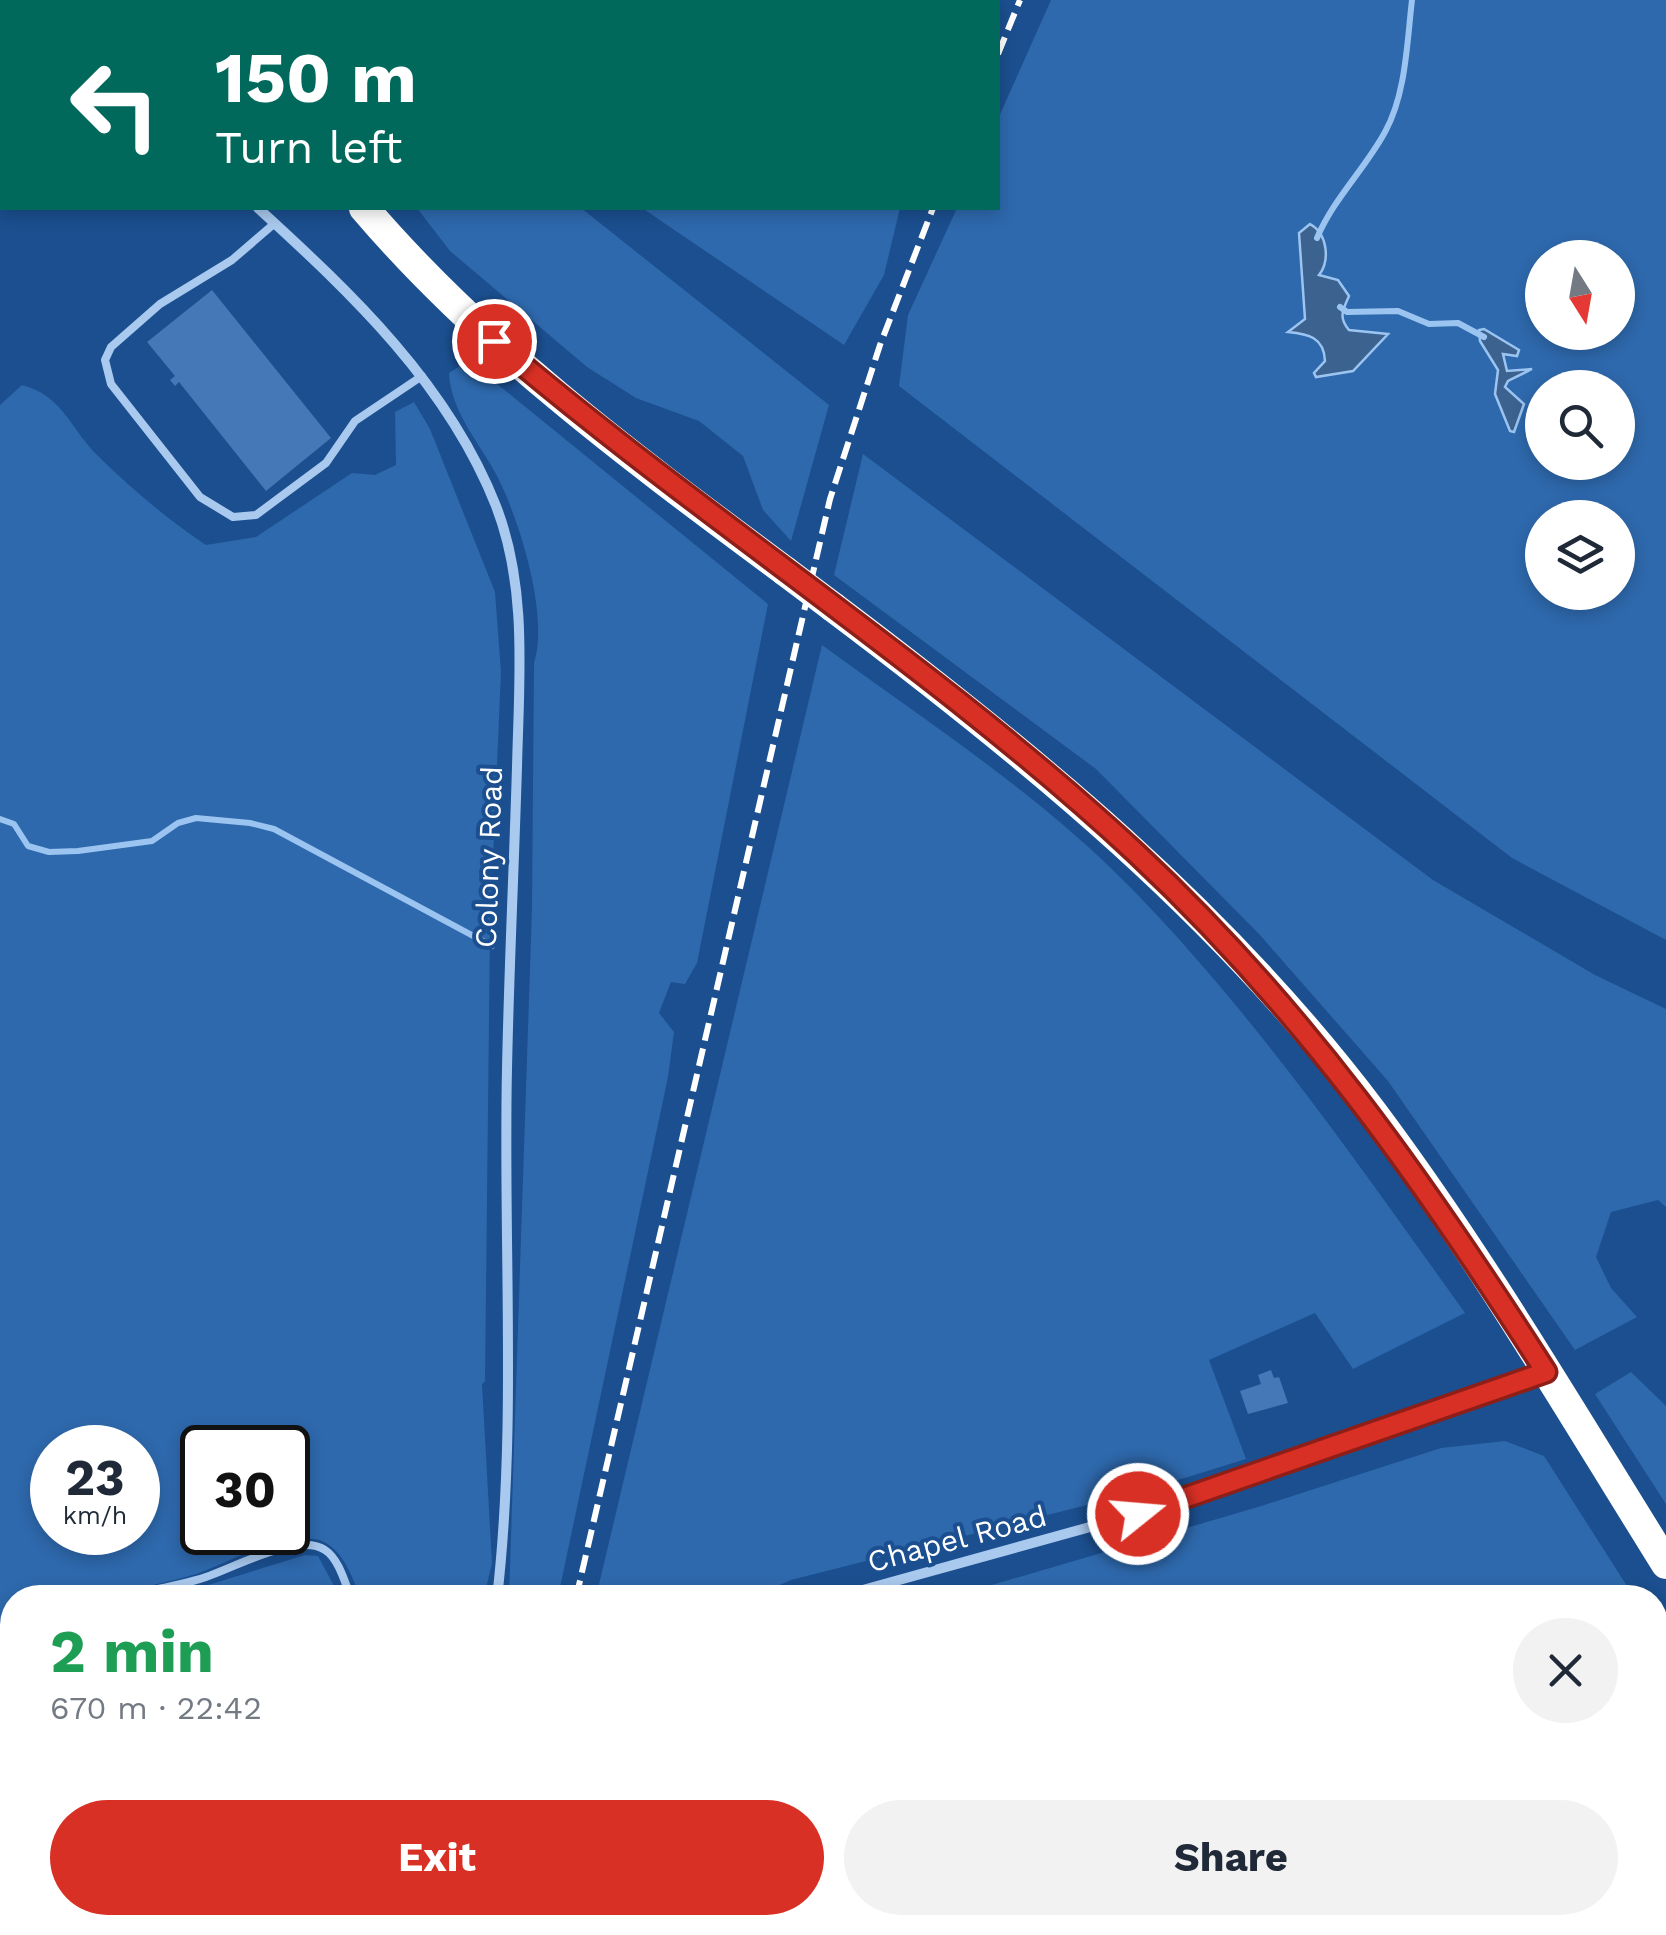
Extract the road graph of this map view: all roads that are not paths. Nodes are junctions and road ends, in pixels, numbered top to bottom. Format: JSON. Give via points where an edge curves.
{"nodes":[{"id":1,"x":260,"y":210,"type":"edge"},
{"id":2,"x":366,"y":210,"type":"edge"},
{"id":3,"x":275,"y":224,"type":"junction"},
{"id":4,"x":422,"y":376,"type":"junction"},
{"id":5,"x":1546,"y":1372,"type":"junction"},
{"id":6,"x":1666,"y":1564,"type":"edge"},
{"id":7,"x":176,"y":1585,"type":"edge"},
{"id":8,"x":346,"y":1585,"type":"edge"},
{"id":9,"x":498,"y":1585,"type":"edge"},
{"id":10,"x":881,"y":1585,"type":"edge"}],
"edges":[{"from":1,"to":3,"type":"street","name":"Colony Road"},
{"from":2,"to":5,"type":"highway","bridge":true,"via":[[494,341],[1076,799],[1260,978],[1382,1125]]},
{"from":3,"to":4,"type":"street","name":"Colony Road"},
{"from":3,"to":4,"type":"lane","via":[[160,304],[111,346],[105,360],[111,384],[200,497],[234,518],[256,515],[326,463],[355,422]]},
{"from":4,"to":9,"type":"street","name":"Colony Road","via":[[496,506],[518,610]]},
{"from":5,"to":6,"type":"highway"},
{"from":5,"to":10,"type":"street","name":"Chapel Road","via":[[1162,1507]]},
{"from":7,"to":8,"type":"lane","via":[[311,1546],[336,1562]]}]}
